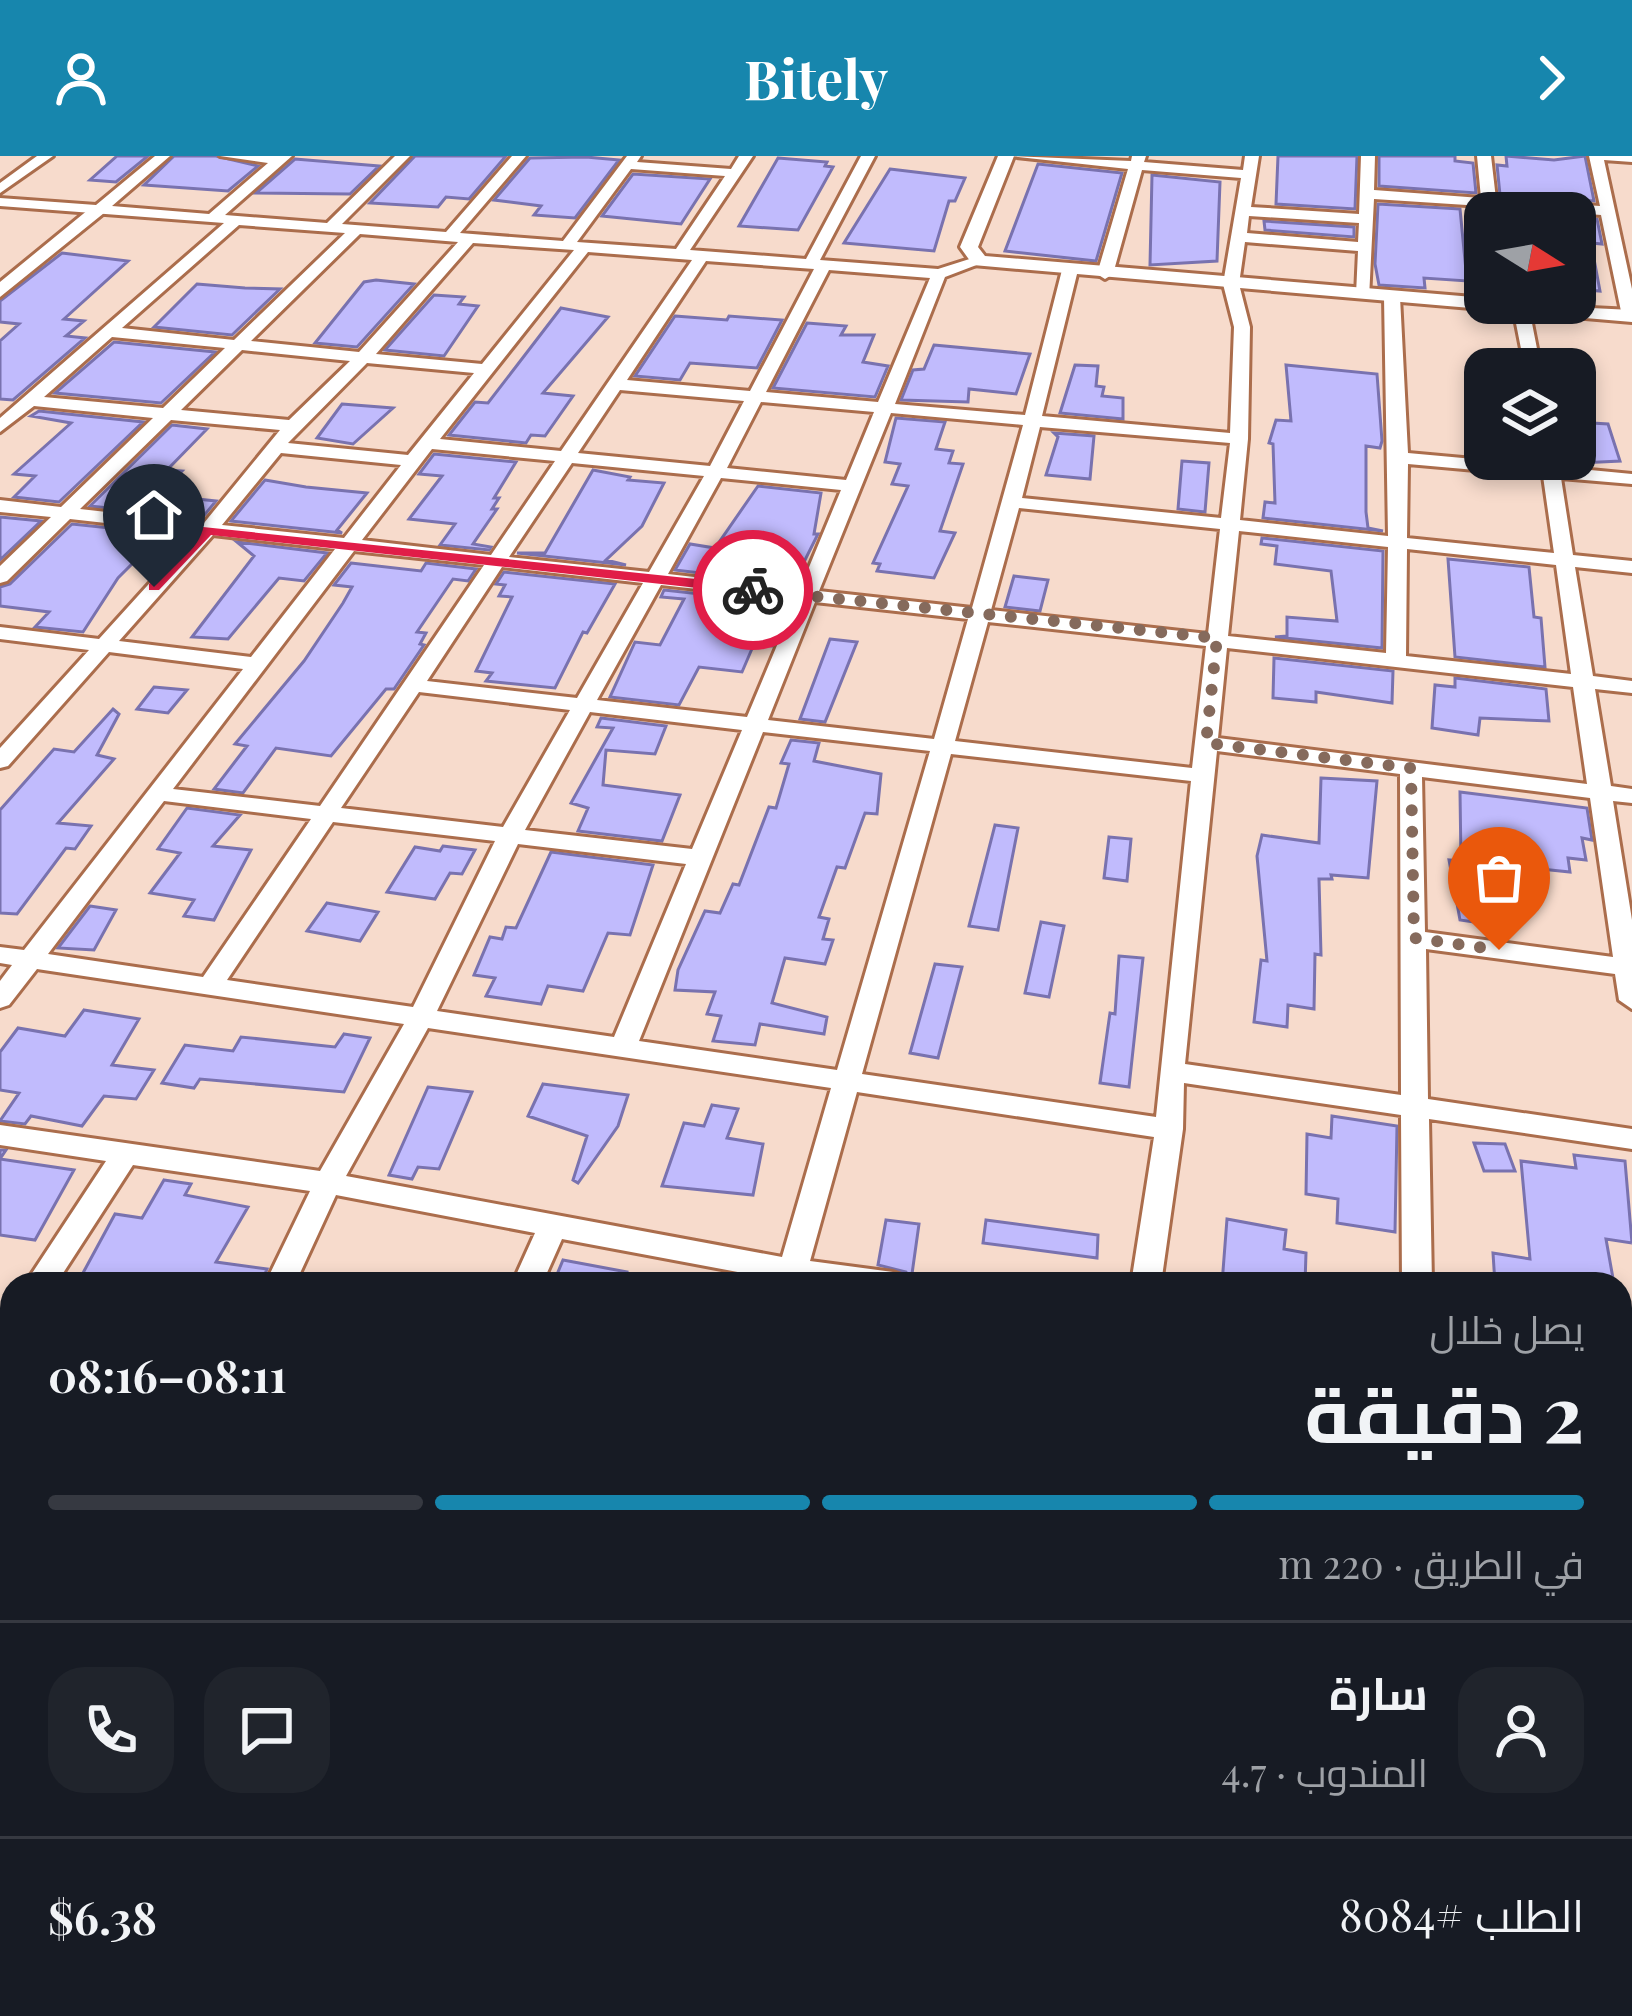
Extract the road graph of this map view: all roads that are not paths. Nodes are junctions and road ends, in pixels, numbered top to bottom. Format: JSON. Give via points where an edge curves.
{"nodes":[{"id":1,"x":46,"y":156,"type":"edge"},
{"id":2,"x":163,"y":156,"type":"edge"},
{"id":3,"x":227,"y":156,"type":"edge"},
{"id":4,"x":403,"y":156,"type":"edge"},
{"id":5,"x":519,"y":156,"type":"edge"},
{"id":6,"x":746,"y":156,"type":"edge"},
{"id":7,"x":868,"y":156,"type":"edge"},
{"id":8,"x":1011,"y":156,"type":"edge"},
{"id":9,"x":1252,"y":156,"type":"edge"},
{"id":10,"x":1368,"y":156,"type":"edge"},
{"id":11,"x":1484,"y":156,"type":"edge"},
{"id":12,"x":1599,"y":156,"type":"edge"},
{"id":13,"x":282,"y":158,"type":"edge"},
{"id":14,"x":1632,"y":158,"type":"edge"},
{"id":15,"x":631,"y":160,"type":"edge"},
{"id":16,"x":1138,"y":161,"type":"edge"},
{"id":17,"x":734,"y":173,"type":"junction"},
{"id":18,"x":1250,"y":175,"type":"junction"},
{"id":19,"x":0,"y":189,"type":"edge"},
{"id":20,"x":1488,"y":192,"type":"edge"},
{"id":21,"x":1368,"y":194,"type":"junction"},
{"id":22,"x":0,"y":202,"type":"edge"},
{"id":23,"x":1464,"y":205,"type":"edge"},
{"id":24,"x":100,"y":209,"type":"junction"},
{"id":25,"x":1244,"y":211,"type":"junction"},
{"id":26,"x":1596,"y":211,"type":"edge"},
{"id":27,"x":1608,"y":211,"type":"junction"},
{"id":28,"x":212,"y":219,"type":"junction"},
{"id":29,"x":1366,"y":219,"type":"junction"},
{"id":30,"x":235,"y":221,"type":"junction"},
{"id":31,"x":330,"y":228,"type":"junction"},
{"id":32,"x":356,"y":230,"type":"junction"},
{"id":33,"x":459,"y":237,"type":"junction"},
{"id":34,"x":1239,"y":237,"type":"junction"},
{"id":35,"x":1614,"y":239,"type":"junction"},
{"id":36,"x":1632,"y":240,"type":"edge"},
{"id":37,"x":576,"y":245,"type":"junction"},
{"id":38,"x":1366,"y":247,"type":"junction"},
{"id":39,"x":691,"y":255,"type":"junction"},
{"id":40,"x":979,"y":261,"type":"junction"},
{"id":41,"x":818,"y":265,"type":"junction"},
{"id":42,"x":1070,"y":270,"type":"junction"},
{"id":43,"x":939,"y":274,"type":"junction"},
{"id":44,"x":1106,"y":274,"type":"junction"},
{"id":45,"x":1231,"y":284,"type":"junction"},
{"id":46,"x":0,"y":291,"type":"edge"},
{"id":47,"x":1364,"y":295,"type":"junction"},
{"id":48,"x":1392,"y":297,"type":"junction"},
{"id":49,"x":1464,"y":303,"type":"edge"},
{"id":50,"x":1596,"y":313,"type":"edge"},
{"id":51,"x":1631,"y":316,"type":"edge"},
{"id":52,"x":109,"y":332,"type":"junction"},
{"id":53,"x":238,"y":345,"type":"junction"},
{"id":54,"x":362,"y":358,"type":"junction"},
{"id":55,"x":489,"y":370,"type":"junction"},
{"id":56,"x":614,"y":385,"type":"junction"},
{"id":57,"x":755,"y":396,"type":"junction"},
{"id":58,"x":0,"y":403,"type":"edge"},
{"id":59,"x":27,"y":404,"type":"junction"},
{"id":60,"x":884,"y":409,"type":"junction"},
{"id":61,"x":168,"y":413,"type":"junction"},
{"id":62,"x":1034,"y":420,"type":"junction"},
{"id":63,"x":293,"y":426,"type":"junction"},
{"id":64,"x":0,"y":427,"type":"edge"},
{"id":65,"x":1239,"y":440,"type":"junction"},
{"id":66,"x":428,"y":443,"type":"junction"},
{"id":67,"x":277,"y":447,"type":"junction"},
{"id":68,"x":566,"y":458,"type":"junction"},
{"id":69,"x":1399,"y":458,"type":"junction"},
{"id":70,"x":412,"y":461,"type":"junction"},
{"id":71,"x":1464,"y":461,"type":"edge"},
{"id":72,"x":715,"y":472,"type":"junction"},
{"id":73,"x":1596,"y":473,"type":"edge"},
{"id":74,"x":1632,"y":479,"type":"edge"},
{"id":75,"x":1554,"y":480,"type":"edge"},
{"id":76,"x":852,"y":486,"type":"junction"},
{"id":77,"x":1012,"y":502,"type":"junction"},
{"id":78,"x":0,"y":506,"type":"edge"},
{"id":79,"x":67,"y":514,"type":"junction"},
{"id":80,"x":1231,"y":525,"type":"junction"},
{"id":81,"x":208,"y":530,"type":"junction"},
{"id":82,"x":1400,"y":542,"type":"junction"},
{"id":83,"x":349,"y":546,"type":"junction"},
{"id":84,"x":493,"y":560,"type":"junction"},
{"id":85,"x":1568,"y":560,"type":"junction"},
{"id":86,"x":1632,"y":567,"type":"edge"},
{"id":87,"x":0,"y":578,"type":"edge"},
{"id":88,"x":652,"y":580,"type":"junction"},
{"id":89,"x":811,"y":595,"type":"junction"},
{"id":90,"x":979,"y":616,"type":"junction"},
{"id":91,"x":0,"y":633,"type":"edge"},
{"id":92,"x":1217,"y":638,"type":"junction"},
{"id":93,"x":100,"y":645,"type":"junction"},
{"id":94,"x":1396,"y":659,"type":"junction"},
{"id":95,"x":256,"y":664,"type":"junction"},
{"id":96,"x":1585,"y":682,"type":"junction"},
{"id":97,"x":409,"y":685,"type":"junction"},
{"id":98,"x":1632,"y":687,"type":"edge"},
{"id":99,"x":583,"y":702,"type":"junction"},
{"id":100,"x":757,"y":725,"type":"junction"},
{"id":101,"x":1206,"y":743,"type":"junction"},
{"id":102,"x":940,"y":747,"type":"junction"},
{"id":103,"x":0,"y":761,"type":"edge"},
{"id":104,"x":1411,"y":768,"type":"junction"},
{"id":105,"x":1202,"y":776,"type":"junction"},
{"id":106,"x":1602,"y":793,"type":"junction"},
{"id":107,"x":159,"y":794,"type":"junction"},
{"id":108,"x":1632,"y":796,"type":"edge"},
{"id":109,"x":323,"y":813,"type":"junction"},
{"id":110,"x":510,"y":835,"type":"junction"},
{"id":111,"x":701,"y":858,"type":"junction"},
{"id":112,"x":1414,"y":938,"type":"junction"},
{"id":113,"x":0,"y":955,"type":"edge"},
{"id":114,"x":32,"y":959,"type":"junction"},
{"id":115,"x":1630,"y":968,"type":"edge"},
{"id":116,"x":210,"y":986,"type":"junction"},
{"id":117,"x":0,"y":999,"type":"edge"},
{"id":118,"x":1632,"y":1000,"type":"edge"},
{"id":119,"x":422,"y":1015,"type":"junction"},
{"id":120,"x":623,"y":1047,"type":"junction"},
{"id":121,"x":1171,"y":1071,"type":"junction"},
{"id":122,"x":848,"y":1081,"type":"junction"},
{"id":123,"x":1413,"y":1106,"type":"junction"},
{"id":124,"x":1169,"y":1129,"type":"junction"},
{"id":125,"x":0,"y":1136,"type":"edge"},
{"id":126,"x":1632,"y":1138,"type":"edge"},
{"id":127,"x":125,"y":1155,"type":"junction"},
{"id":128,"x":328,"y":1183,"type":"junction"},
{"id":129,"x":552,"y":1228,"type":"junction"},
{"id":130,"x":48,"y":1272,"type":"edge"},
{"id":131,"x":286,"y":1272,"type":"edge"},
{"id":132,"x":532,"y":1272,"type":"edge"},
{"id":133,"x":767,"y":1272,"type":"edge"},
{"id":134,"x":792,"y":1272,"type":"edge"},
{"id":135,"x":1148,"y":1272,"type":"edge"},
{"id":136,"x":1417,"y":1272,"type":"edge"}],
"edges":[{"from":1,"to":19,"type":"street"},
{"from":2,"to":24,"type":"street"},
{"from":3,"to":13,"type":"street"},
{"from":4,"to":31,"type":"street"},
{"from":5,"to":33,"type":"street"},
{"from":6,"to":17,"type":"street"},
{"from":7,"to":41,"type":"street"},
{"from":8,"to":16,"type":"street"},
{"from":8,"to":40,"type":"street","via":[[969,247]]},
{"from":9,"to":18,"type":"street"},
{"from":10,"to":21,"type":"street"},
{"from":11,"to":20,"type":"street"},
{"from":12,"to":14,"type":"street"},
{"from":12,"to":27,"type":"street"},
{"from":13,"to":28,"type":"street"},
{"from":15,"to":17,"type":"street"},
{"from":15,"to":37,"type":"street"},
{"from":16,"to":18,"type":"street"},
{"from":16,"to":44,"type":"street"},
{"from":17,"to":39,"type":"street"},
{"from":18,"to":25,"type":"street"},
{"from":21,"to":23,"type":"street"},
{"from":21,"to":29,"type":"street"},
{"from":22,"to":24,"type":"street"},
{"from":24,"to":28,"type":"street"},
{"from":24,"to":46,"type":"street"},
{"from":25,"to":29,"type":"street"},
{"from":25,"to":34,"type":"street"},
{"from":26,"to":27,"type":"street"},
{"from":27,"to":35,"type":"street"},
{"from":28,"to":30,"type":"street"},
{"from":29,"to":38,"type":"street"},
{"from":30,"to":31,"type":"street"},
{"from":30,"to":52,"type":"street"},
{"from":31,"to":32,"type":"street"},
{"from":32,"to":33,"type":"street"},
{"from":32,"to":53,"type":"street"},
{"from":33,"to":37,"type":"street"},
{"from":33,"to":54,"type":"street"},
{"from":34,"to":38,"type":"street"},
{"from":34,"to":45,"type":"street"},
{"from":35,"to":36,"type":"street"},
{"from":35,"to":51,"type":"street"},
{"from":37,"to":39,"type":"street"},
{"from":37,"to":55,"type":"street"},
{"from":38,"to":47,"type":"street"},
{"from":39,"to":41,"type":"street"},
{"from":39,"to":56,"type":"street"},
{"from":40,"to":42,"type":"street"},
{"from":40,"to":43,"type":"street"},
{"from":41,"to":43,"type":"street"},
{"from":41,"to":57,"type":"street"},
{"from":42,"to":44,"type":"street"},
{"from":42,"to":62,"type":"street"},
{"from":43,"to":60,"type":"street"},
{"from":44,"to":45,"type":"street"},
{"from":45,"to":47,"type":"street"},
{"from":45,"to":65,"type":"street","via":[[1242,327]]},
{"from":47,"to":48,"type":"street"},
{"from":48,"to":49,"type":"street"},
{"from":48,"to":69,"type":"street"},
{"from":50,"to":51,"type":"street"},
{"from":52,"to":53,"type":"street"},
{"from":52,"to":59,"type":"street"},
{"from":53,"to":54,"type":"street"},
{"from":53,"to":61,"type":"street"},
{"from":54,"to":55,"type":"street"},
{"from":54,"to":63,"type":"street"},
{"from":55,"to":66,"type":"street"},
{"from":56,"to":57,"type":"street"},
{"from":56,"to":68,"type":"street"},
{"from":57,"to":60,"type":"street"},
{"from":57,"to":72,"type":"street"},
{"from":58,"to":59,"type":"street"},
{"from":59,"to":61,"type":"street"},
{"from":59,"to":64,"type":"street"},
{"from":60,"to":62,"type":"street"},
{"from":60,"to":76,"type":"street"},
{"from":61,"to":63,"type":"street"},
{"from":61,"to":79,"type":"street"},
{"from":62,"to":65,"type":"street"},
{"from":62,"to":77,"type":"street"},
{"from":63,"to":67,"type":"street"},
{"from":65,"to":80,"type":"street"},
{"from":66,"to":68,"type":"street"},
{"from":66,"to":70,"type":"street"},
{"from":67,"to":70,"type":"street"},
{"from":67,"to":81,"type":"street"},
{"from":68,"to":72,"type":"street"},
{"from":68,"to":84,"type":"street"},
{"from":69,"to":71,"type":"street"},
{"from":69,"to":82,"type":"street"},
{"from":70,"to":83,"type":"street"},
{"from":72,"to":76,"type":"street"},
{"from":72,"to":88,"type":"street"},
{"from":73,"to":74,"type":"street"},
{"from":75,"to":85,"type":"street"},
{"from":76,"to":89,"type":"street"},
{"from":77,"to":80,"type":"street"},
{"from":77,"to":90,"type":"street"},
{"from":78,"to":79,"type":"street"},
{"from":79,"to":81,"type":"street"},
{"from":79,"to":87,"type":"street"},
{"from":80,"to":82,"type":"street"},
{"from":80,"to":92,"type":"street"},
{"from":81,"to":83,"type":"street"},
{"from":81,"to":93,"type":"street"},
{"from":82,"to":85,"type":"street"},
{"from":82,"to":94,"type":"street"},
{"from":83,"to":84,"type":"street"},
{"from":83,"to":95,"type":"street"},
{"from":84,"to":88,"type":"street"},
{"from":84,"to":97,"type":"street"},
{"from":85,"to":86,"type":"street"},
{"from":85,"to":96,"type":"street"},
{"from":88,"to":89,"type":"street"},
{"from":88,"to":99,"type":"street"},
{"from":89,"to":90,"type":"street"},
{"from":89,"to":100,"type":"street"},
{"from":90,"to":92,"type":"street"},
{"from":90,"to":102,"type":"street"},
{"from":91,"to":93,"type":"street"},
{"from":92,"to":94,"type":"street"},
{"from":92,"to":101,"type":"street"},
{"from":93,"to":95,"type":"street"},
{"from":93,"to":103,"type":"street"},
{"from":94,"to":96,"type":"street"},
{"from":95,"to":107,"type":"street"},
{"from":96,"to":98,"type":"street"},
{"from":96,"to":106,"type":"street"},
{"from":97,"to":99,"type":"street"},
{"from":97,"to":109,"type":"street"},
{"from":99,"to":100,"type":"street"},
{"from":99,"to":110,"type":"street"},
{"from":100,"to":102,"type":"street"},
{"from":100,"to":111,"type":"street"},
{"from":101,"to":104,"type":"street"},
{"from":101,"to":105,"type":"street"},
{"from":102,"to":105,"type":"street"},
{"from":102,"to":122,"type":"street"},
{"from":104,"to":106,"type":"street"},
{"from":104,"to":112,"type":"street"},
{"from":105,"to":121,"type":"street"},
{"from":106,"to":108,"type":"street"},
{"from":106,"to":115,"type":"street"},
{"from":107,"to":109,"type":"street"},
{"from":107,"to":114,"type":"street"},
{"from":109,"to":110,"type":"street"},
{"from":109,"to":116,"type":"street"},
{"from":110,"to":111,"type":"street"},
{"from":110,"to":119,"type":"street"},
{"from":111,"to":120,"type":"street"},
{"from":112,"to":115,"type":"street"},
{"from":112,"to":123,"type":"street"},
{"from":113,"to":114,"type":"street"},
{"from":114,"to":116,"type":"street"},
{"from":114,"to":117,"type":"street"},
{"from":115,"to":118,"type":"street"},
{"from":116,"to":119,"type":"street"},
{"from":119,"to":120,"type":"street"},
{"from":119,"to":128,"type":"street"},
{"from":120,"to":122,"type":"street"},
{"from":121,"to":123,"type":"street"},
{"from":121,"to":124,"type":"street"},
{"from":122,"to":124,"type":"street"},
{"from":122,"to":134,"type":"street"},
{"from":123,"to":126,"type":"street"},
{"from":123,"to":136,"type":"street"},
{"from":124,"to":135,"type":"street"},
{"from":125,"to":127,"type":"street"},
{"from":127,"to":128,"type":"street"},
{"from":127,"to":130,"type":"street"},
{"from":128,"to":129,"type":"street"},
{"from":128,"to":131,"type":"street"},
{"from":129,"to":132,"type":"street"},
{"from":129,"to":133,"type":"street"}]}
